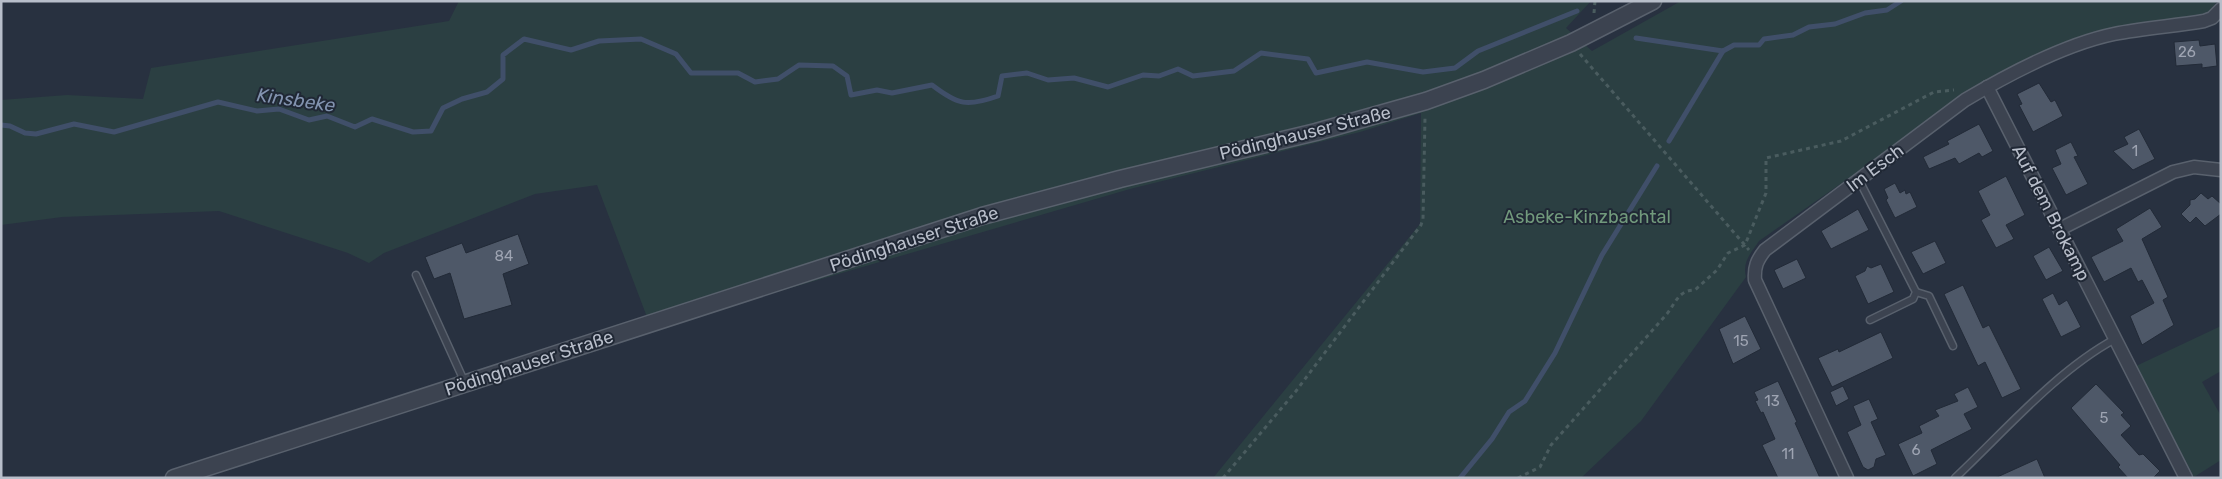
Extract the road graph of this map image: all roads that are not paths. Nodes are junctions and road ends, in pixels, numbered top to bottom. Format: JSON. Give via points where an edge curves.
{"nodes":[{"id":1,"x":1653,"y":1,"type":"edge"},
{"id":2,"x":2221,"y":9,"type":"edge"},
{"id":3,"x":1986,"y":87,"type":"junction"},
{"id":4,"x":2221,"y":170,"type":"edge"},
{"id":5,"x":1860,"y":180,"type":"junction"},
{"id":6,"x":2060,"y":229,"type":"junction"},
{"id":7,"x":416,"y":275,"type":"dead end"},
{"id":8,"x":1916,"y":292,"type":"junction"},
{"id":9,"x":1870,"y":320,"type":"dead end"},
{"id":10,"x":2116,"y":339,"type":"junction"},
{"id":11,"x":1953,"y":346,"type":"dead end"},
{"id":12,"x":465,"y":384,"type":"junction"},
{"id":13,"x":174,"y":478,"type":"edge"},
{"id":14,"x":1847,"y":478,"type":"edge"},
{"id":15,"x":1955,"y":478,"type":"edge"},
{"id":16,"x":2186,"y":478,"type":"edge"}],
"edges":[{"from":1,"to":12,"type":"street","name":"Pödinghauser Straße","via":[[1571,43],[1426,101],[982,216]]},
{"from":2,"to":3,"type":"street","name":"Im Esch","via":[[2204,21],[2114,34],[2077,45]]},
{"from":3,"to":5,"type":"street","name":"Im Esch"},
{"from":3,"to":6,"type":"street","name":"Auf dem Brokamp"},
{"from":4,"to":6,"type":"street","via":[[2194,167],[2173,172]]},
{"from":5,"to":8,"type":"lane"},
{"from":5,"to":14,"type":"street","name":"Im Esch","via":[[1766,250],[1754,269],[1755,280]]},
{"from":6,"to":10,"type":"street","name":"Auf dem Brokamp"},
{"from":7,"to":12,"type":"lane"},
{"from":8,"to":9,"type":"lane","via":[[1913,299]]},
{"from":8,"to":11,"type":"lane","via":[[1929,296]]},
{"from":10,"to":15,"type":"lane","via":[[2098,349],[2052,386]]},
{"from":10,"to":16,"type":"street","name":"Auf dem Brokamp"},
{"from":12,"to":13,"type":"street","name":"Pödinghauser Straße"}]}
